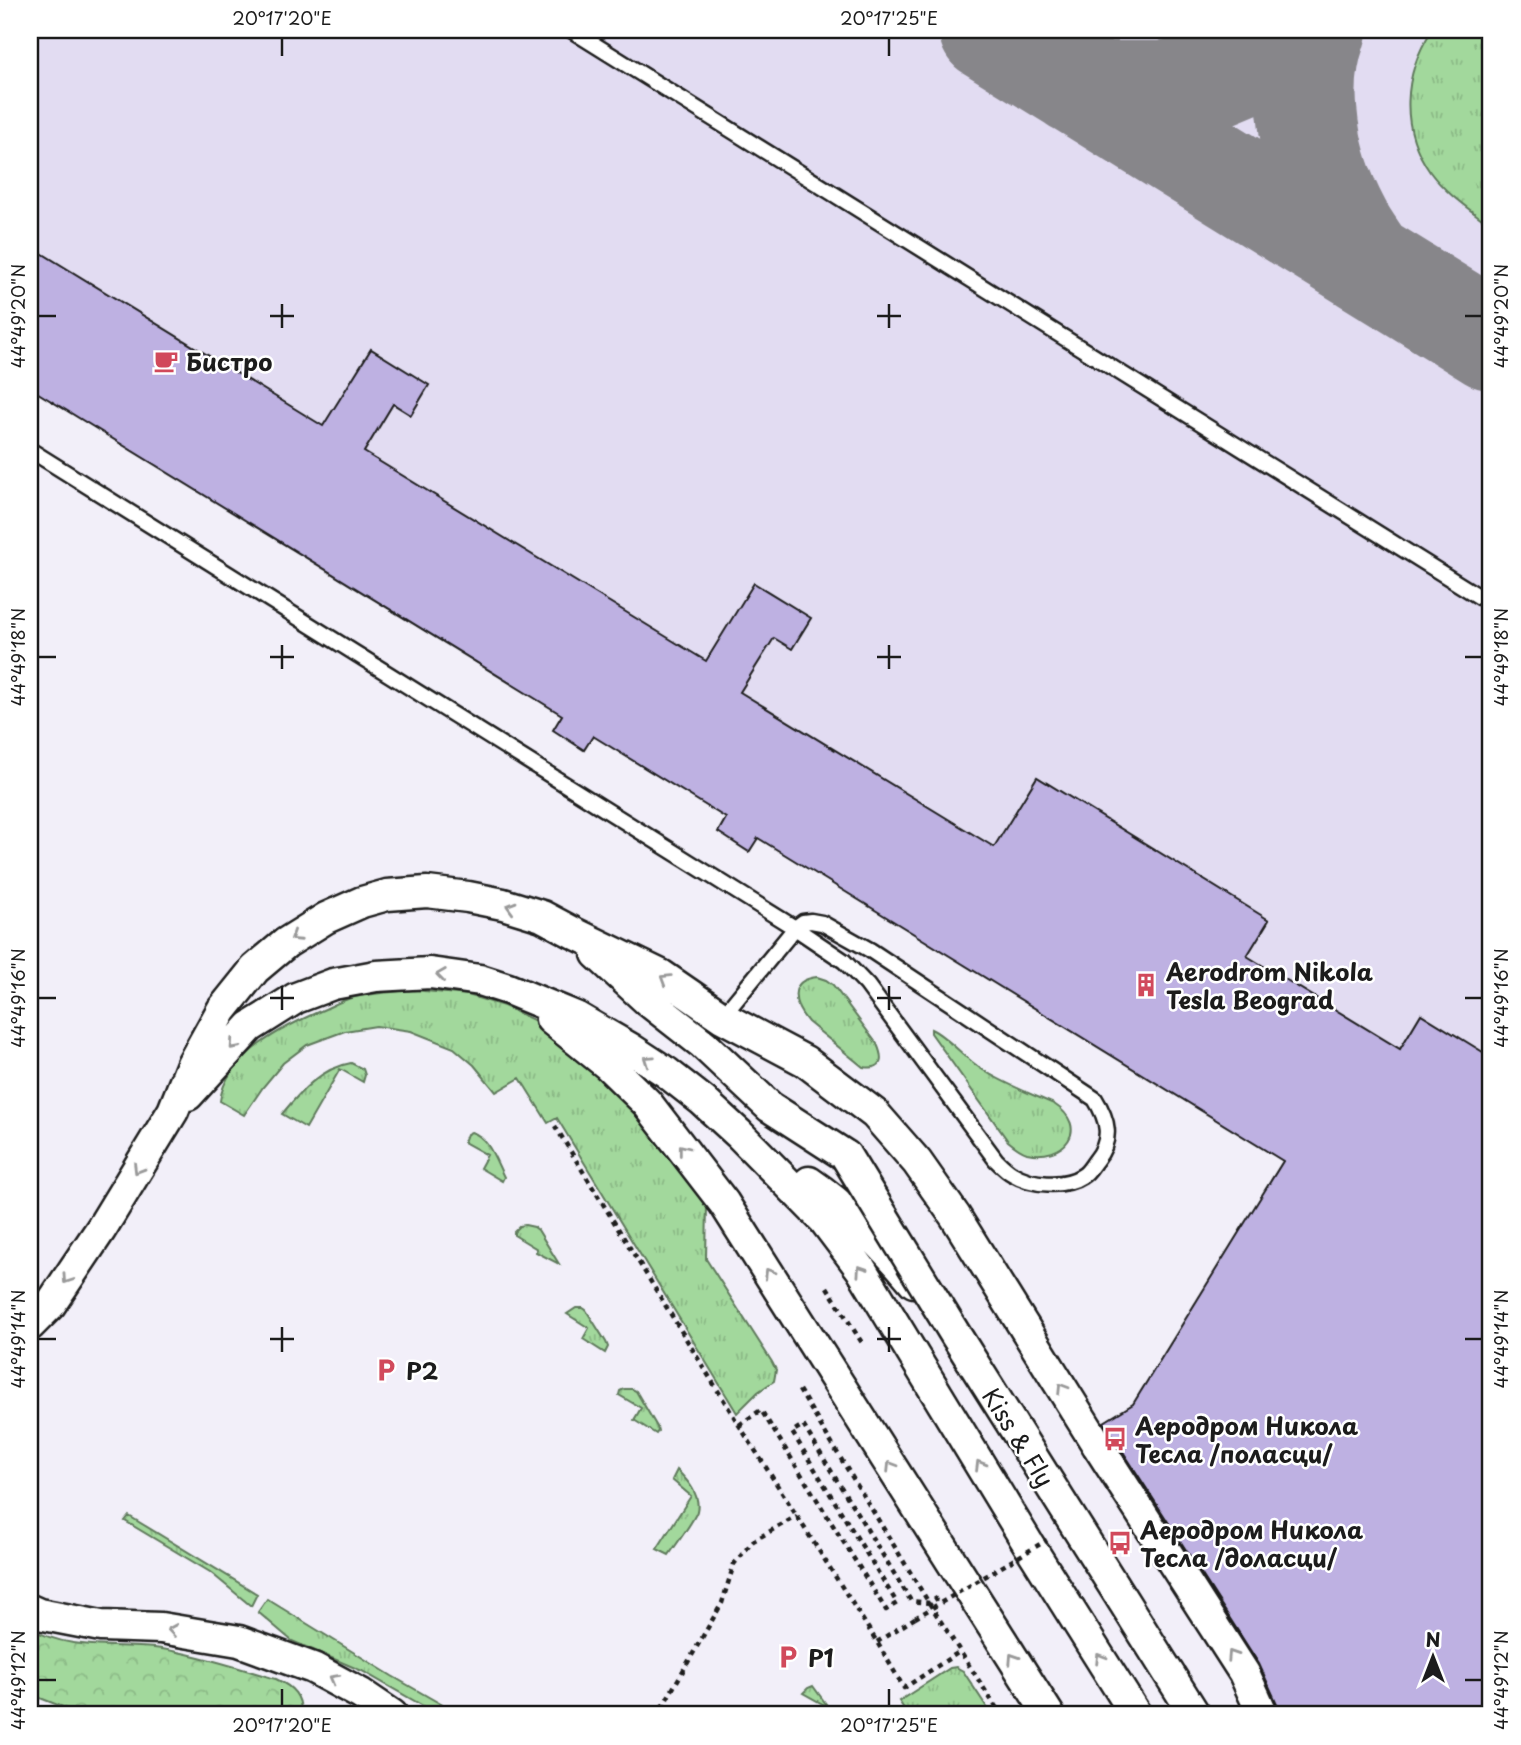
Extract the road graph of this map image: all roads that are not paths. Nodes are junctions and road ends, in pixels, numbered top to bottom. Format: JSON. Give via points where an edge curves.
{"nodes":[{"id":1,"x":571,"y":30,"type":"edge"},
{"id":2,"x":30,"y":450,"type":"edge"},
{"id":3,"x":1491,"y":604,"type":"edge"},
{"id":4,"x":795,"y":928,"type":"junction"},
{"id":5,"x":573,"y":933,"type":"junction"},
{"id":6,"x":508,"y":989,"type":"junction"},
{"id":7,"x":722,"y":1017,"type":"junction"},
{"id":8,"x":173,"y":1111,"type":"junction"},
{"id":9,"x":739,"y":1134,"type":"junction"},
{"id":10,"x":30,"y":1325,"type":"edge"},
{"id":11,"x":30,"y":1610,"type":"edge"},
{"id":12,"x":392,"y":1715,"type":"edge"},
{"id":13,"x":1049,"y":1715,"type":"edge"},
{"id":14,"x":1136,"y":1715,"type":"edge"},
{"id":15,"x":1194,"y":1715,"type":"edge"},
{"id":16,"x":1264,"y":1715,"type":"edge"}],
"edges":[{"from":1,"to":3,"type":"lane"},
{"from":2,"to":4,"type":"lane"},
{"from":4,"to":4,"type":"lane","via":[[844,961],[867,985],[996,1160],[1014,1175],[1040,1183],[1065,1184],[1084,1176],[1104,1150],[1107,1136],[1104,1114],[1095,1099],[870,950],[822,923],[803,922]]},
{"from":4,"to":7,"type":"lane"},
{"from":7,"to":5,"type":"street","one_way":true,"via":[[660,975]]},
{"from":5,"to":8,"type":"street","one_way":true,"via":[[542,916],[503,904],[427,892],[387,895],[326,918],[255,969],[222,1010]]},
{"from":5,"to":15,"type":"street","name":"Kiss & Fly","bridge":true,"via":[[770,1107],[846,1156]]},
{"from":6,"to":8,"type":"street","one_way":true,"via":[[430,973],[376,975],[333,984],[296,998],[250,1027]]},
{"from":9,"to":6,"type":"street","one_way":true,"via":[[703,1101],[631,1049],[576,1017]]},
{"from":13,"to":6,"type":"street","one_way":true,"via":[[724,1203],[647,1103],[608,1065]]},
{"from":16,"to":7,"type":"street","one_way":true,"bridge":true,"via":[[1244,1673],[955,1216],[860,1127]]},
{"from":8,"to":10,"type":"street","one_way":true,"via":[[101,1229],[50,1305]]},
{"from":14,"to":9,"type":"street","one_way":true,"via":[[861,1269],[824,1220]]},
{"from":9,"to":15,"type":"street","via":[[827,1195],[873,1236],[996,1381],[1162,1640]]},
{"from":12,"to":11,"type":"street","one_way":true,"via":[[313,1668],[239,1641],[161,1628],[101,1626]]}]}
